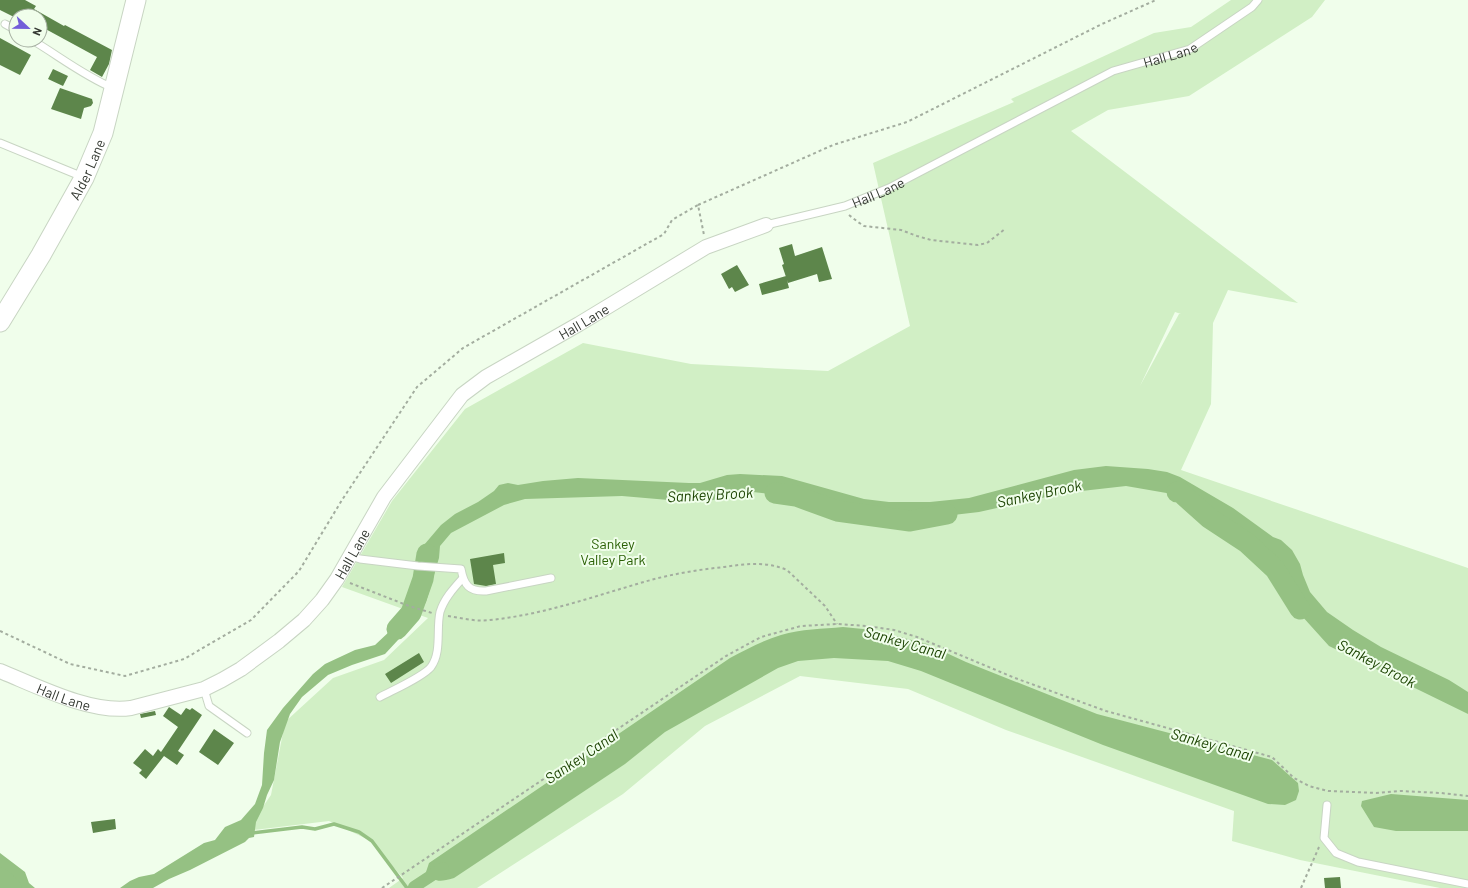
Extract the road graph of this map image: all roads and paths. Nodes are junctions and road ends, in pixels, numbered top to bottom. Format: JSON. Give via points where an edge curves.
{"nodes":[{"id":1,"x":136,"y":0,"type":"edge"},
{"id":2,"x":1156,"y":0,"type":"edge"},
{"id":3,"x":1258,"y":0,"type":"edge"},
{"id":4,"x":5,"y":24,"type":"dead end"},
{"id":5,"x":8,"y":26,"type":"edge"},
{"id":6,"x":45,"y":48,"type":"edge"},
{"id":7,"x":115,"y":88,"type":"junction"},
{"id":8,"x":0,"y":143,"type":"edge"},
{"id":9,"x":84,"y":178,"type":"junction"},
{"id":10,"x":698,"y":205,"type":"junction"},
{"id":11,"x":845,"y":206,"type":"junction"},
{"id":12,"x":766,"y":225,"type":"joint"},
{"id":13,"x":1005,"y":229,"type":"dead end"},
{"id":14,"x":706,"y":247,"type":"junction"},
{"id":15,"x":0,"y":322,"type":"edge"},
{"id":16,"x":350,"y":556,"type":"junction"},
{"id":17,"x":551,"y":578,"type":"dead end"},
{"id":18,"x":337,"y":579,"type":"junction"},
{"id":19,"x":462,"y":579,"type":"junction"},
{"id":20,"x":440,"y":614,"type":"junction"},
{"id":21,"x":837,"y":624,"type":"junction"},
{"id":22,"x":0,"y":631,"type":"edge"},
{"id":23,"x":0,"y":671,"type":"edge"},
{"id":24,"x":204,"y":689,"type":"junction"},
{"id":25,"x":380,"y":697,"type":"dead end"},
{"id":26,"x":247,"y":733,"type":"dead end"},
{"id":27,"x":1468,"y":796,"type":"edge"},
{"id":28,"x":1327,"y":805,"type":"dead end"},
{"id":29,"x":1324,"y":838,"type":"junction"},
{"id":30,"x":1468,"y":884,"type":"edge"},
{"id":31,"x":382,"y":888,"type":"edge"},
{"id":32,"x":1301,"y":888,"type":"edge"}],
"edges":[{"from":1,"to":7,"type":"street","name":"Alder Lane"},
{"from":2,"to":10,"type":"path","via":[[1102,24],[907,122],[833,145]]},
{"from":3,"to":11,"type":"lane","name":"Hall Lane","via":[[1252,7],[1190,49],[1113,71],[889,188]]},
{"from":4,"to":5,"type":"lane"},
{"from":6,"to":7,"type":"lane","via":[[70,65]]},
{"from":7,"to":9,"type":"street","name":"Alder Lane","via":[[103,133]]},
{"from":8,"to":9,"type":"lane"},
{"from":9,"to":15,"type":"street","name":"Alder Lane"},
{"from":10,"to":14,"type":"path"},
{"from":10,"to":22,"type":"path","via":[[672,220],[664,234],[464,348],[417,387],[342,500],[299,571],[251,620],[184,659],[125,676],[70,664]]},
{"from":11,"to":12,"type":"lane","name":"Hall Lane"},
{"from":11,"to":13,"type":"path","via":[[851,217],[864,226],[901,230],[931,240],[978,245],[987,243]]},
{"from":12,"to":14,"type":"street","name":"Hall Lane"},
{"from":14,"to":16,"type":"street","name":"Hall Lane","via":[[486,377],[462,395],[384,497]]},
{"from":16,"to":18,"type":"street","name":"Hall Lane"},
{"from":16,"to":19,"type":"lane","via":[[418,566],[461,569]]},
{"from":17,"to":19,"type":"lane","via":[[486,591],[476,591]]},
{"from":18,"to":20,"type":"path","via":[[409,606]]},
{"from":18,"to":24,"type":"street","name":"Hall Lane","via":[[304,620],[279,641],[241,669]]},
{"from":19,"to":20,"type":"lane","via":[[445,600]]},
{"from":20,"to":21,"type":"path","via":[[473,620],[516,616],[568,605],[669,576],[704,569],[768,564],[786,570],[825,606]]},
{"from":20,"to":25,"type":"lane","via":[[436,655],[430,668]]},
{"from":21,"to":27,"type":"path","via":[[894,630],[917,637],[1015,678],[1106,711],[1272,757],[1294,778],[1309,786],[1328,791],[1400,791]]},
{"from":21,"to":31,"type":"path","via":[[801,626],[784,630],[761,637],[726,656]]},
{"from":23,"to":24,"type":"street","name":"Hall Lane","via":[[71,699],[121,710]]},
{"from":24,"to":26,"type":"lane","via":[[210,706]]},
{"from":28,"to":29,"type":"lane"},
{"from":29,"to":30,"type":"lane","via":[[1336,853],[1358,862]]},
{"from":29,"to":32,"type":"path"}]}
